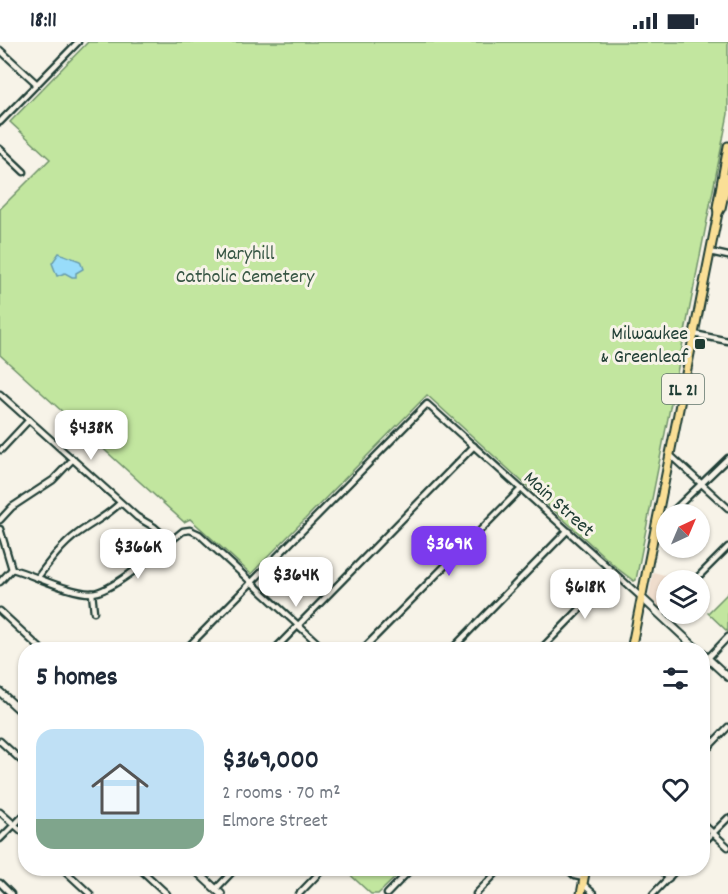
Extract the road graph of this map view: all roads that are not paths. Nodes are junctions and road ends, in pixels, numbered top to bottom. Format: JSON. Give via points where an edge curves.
{"nodes":[{"id":1,"x":78,"y":42,"type":"edge"},
{"id":2,"x":0,"y":51,"type":"edge"},
{"id":3,"x":37,"y":84,"type":"junction"},
{"id":4,"x":0,"y":122,"type":"edge"},
{"id":5,"x":728,"y":146,"type":"edge"},
{"id":6,"x":0,"y":149,"type":"edge"},
{"id":7,"x":24,"y":172,"type":"dead end"},
{"id":8,"x":728,"y":177,"type":"edge"},
{"id":9,"x":718,"y":213,"type":"junction"},
{"id":10,"x":710,"y":252,"type":"junction"},
{"id":11,"x":728,"y":256,"type":"edge"},
{"id":12,"x":694,"y":334,"type":"junction"},
{"id":13,"x":728,"y":341,"type":"edge"},
{"id":14,"x":0,"y":393,"type":"edge"},
{"id":15,"x":29,"y":420,"type":"junction"},
{"id":16,"x":474,"y":446,"type":"junction"},
{"id":17,"x":1,"y":450,"type":"edge"},
{"id":18,"x":670,"y":455,"type":"junction"},
{"id":19,"x":728,"y":458,"type":"edge"},
{"id":20,"x":73,"y":459,"type":"junction"},
{"id":21,"x":702,"y":484,"type":"junction"},
{"id":22,"x":521,"y":489,"type":"junction"},
{"id":23,"x":120,"y":503,"type":"junction"},
{"id":24,"x":681,"y":504,"type":"edge"},
{"id":25,"x":728,"y":508,"type":"edge"},
{"id":26,"x":0,"y":520,"type":"edge"},
{"id":27,"x":0,"y":529,"type":"edge"},
{"id":28,"x":655,"y":529,"type":"joint"},
{"id":29,"x":567,"y":531,"type":"junction"},
{"id":30,"x":170,"y":541,"type":"junction"},
{"id":31,"x":728,"y":547,"type":"edge"},
{"id":32,"x":12,"y":569,"type":"junction"},
{"id":33,"x":705,"y":570,"type":"edge"},
{"id":34,"x":614,"y":574,"type":"junction"},
{"id":35,"x":38,"y":577,"type":"junction"},
{"id":36,"x":0,"y":582,"type":"edge"},
{"id":37,"x":251,"y":582,"type":"junction"},
{"id":38,"x":92,"y":593,"type":"junction"},
{"id":39,"x":641,"y":597,"type":"junction"},
{"id":40,"x":656,"y":608,"type":"edge"},
{"id":41,"x":0,"y":611,"type":"edge"},
{"id":42,"x":94,"y":612,"type":"dead end"},
{"id":43,"x":673,"y":624,"type":"edge"},
{"id":44,"x":298,"y":625,"type":"junction"},
{"id":45,"x":728,"y":637,"type":"edge"},
{"id":46,"x":33,"y":642,"type":"edge"},
{"id":47,"x":193,"y":642,"type":"edge"},
{"id":48,"x":282,"y":642,"type":"edge"},
{"id":49,"x":316,"y":642,"type":"edge"},
{"id":50,"x":370,"y":642,"type":"edge"},
{"id":51,"x":459,"y":642,"type":"edge"},
{"id":52,"x":548,"y":642,"type":"edge"},
{"id":53,"x":633,"y":642,"type":"edge"},
{"id":54,"x":690,"y":642,"type":"edge"},
{"id":55,"x":710,"y":656,"type":"edge"},
{"id":56,"x":710,"y":660,"type":"edge"},
{"id":57,"x":728,"y":676,"type":"edge"},
{"id":58,"x":0,"y":692,"type":"edge"},
{"id":59,"x":18,"y":709,"type":"edge"},
{"id":60,"x":728,"y":728,"type":"edge"},
{"id":61,"x":0,"y":741,"type":"edge"},
{"id":62,"x":710,"y":746,"type":"edge"},
{"id":63,"x":18,"y":758,"type":"edge"},
{"id":64,"x":0,"y":812,"type":"edge"},
{"id":65,"x":728,"y":818,"type":"edge"},
{"id":66,"x":18,"y":821,"type":"edge"},
{"id":67,"x":14,"y":825,"type":"junction"},
{"id":68,"x":18,"y":828,"type":"edge"},
{"id":69,"x":710,"y":830,"type":"edge"},
{"id":70,"x":713,"y":833,"type":"junction"},
{"id":71,"x":710,"y":836,"type":"edge"},
{"id":72,"x":0,"y":839,"type":"edge"},
{"id":73,"x":728,"y":847,"type":"edge"},
{"id":74,"x":71,"y":876,"type":"edge"},
{"id":75,"x":148,"y":876,"type":"edge"},
{"id":76,"x":201,"y":876,"type":"edge"},
{"id":77,"x":230,"y":876,"type":"edge"},
{"id":78,"x":316,"y":876,"type":"edge"},
{"id":79,"x":404,"y":876,"type":"edge"},
{"id":80,"x":493,"y":876,"type":"edge"},
{"id":81,"x":575,"y":876,"type":"edge"},
{"id":82,"x":584,"y":876,"type":"edge"},
{"id":83,"x":669,"y":878,"type":"edge"},
{"id":84,"x":583,"y":881,"type":"junction"},
{"id":85,"x":0,"y":883,"type":"edge"},
{"id":86,"x":218,"y":892,"type":"edge"},
{"id":87,"x":11,"y":894,"type":"edge"},
{"id":88,"x":90,"y":894,"type":"edge"},
{"id":89,"x":168,"y":894,"type":"edge"},
{"id":90,"x":299,"y":894,"type":"edge"},
{"id":91,"x":387,"y":894,"type":"edge"},
{"id":92,"x":476,"y":894,"type":"edge"},
{"id":93,"x":581,"y":894,"type":"edge"},
{"id":94,"x":594,"y":894,"type":"edge"},
{"id":95,"x":653,"y":894,"type":"edge"}],
"edges":[{"from":1,"to":3,"type":"street"},
{"from":2,"to":3,"type":"street"},
{"from":3,"to":4,"type":"street"},
{"from":5,"to":9,"type":"main road","number":"IL 21"},
{"from":6,"to":7,"type":"street"},
{"from":8,"to":9,"type":"main road","number":"IL 21"},
{"from":9,"to":10,"type":"main road","number":"IL 21"},
{"from":10,"to":11,"type":"street"},
{"from":10,"to":12,"type":"main road","number":"IL 21"},
{"from":12,"to":13,"type":"street"},
{"from":12,"to":18,"type":"main road","number":"IL 21"},
{"from":14,"to":15,"type":"street"},
{"from":15,"to":17,"type":"street"},
{"from":15,"to":20,"type":"street"},
{"from":16,"to":22,"type":"street","name":"Main Street"},
{"from":16,"to":37,"type":"street","name":"Main Street","via":[[427,404]]},
{"from":16,"to":44,"type":"street"},
{"from":18,"to":21,"type":"street"},
{"from":18,"to":28,"type":"main road","number":"IL 21"},
{"from":19,"to":21,"type":"street"},
{"from":20,"to":23,"type":"street"},
{"from":20,"to":26,"type":"street","via":[[53,480],[12,507]]},
{"from":21,"to":24,"type":"street"},
{"from":21,"to":25,"type":"street"},
{"from":22,"to":29,"type":"street","name":"Main Street"},
{"from":22,"to":50,"type":"street"},
{"from":23,"to":30,"type":"street"},
{"from":23,"to":35,"type":"street","via":[[68,542]]},
{"from":27,"to":32,"type":"street"},
{"from":28,"to":39,"type":"main road","number":"IL 21"},
{"from":29,"to":34,"type":"street","name":"Main Street"},
{"from":29,"to":51,"type":"street"},
{"from":30,"to":37,"type":"street","via":[[183,531],[194,531]]},
{"from":30,"to":38,"type":"street","via":[[119,582]]},
{"from":31,"to":33,"type":"street"},
{"from":32,"to":35,"type":"street"},
{"from":32,"to":36,"type":"street"},
{"from":34,"to":39,"type":"street","name":"Main Street"},
{"from":34,"to":52,"type":"street"},
{"from":35,"to":38,"type":"street"},
{"from":37,"to":44,"type":"street"},
{"from":37,"to":47,"type":"street"},
{"from":38,"to":42,"type":"street"},
{"from":39,"to":40,"type":"street","name":"Main Street"},
{"from":39,"to":53,"type":"main road","number":"IL 21"},
{"from":41,"to":46,"type":"street"},
{"from":43,"to":54,"type":"street","name":"Main Street"},
{"from":44,"to":48,"type":"street"},
{"from":44,"to":49,"type":"street"},
{"from":45,"to":55,"type":"street"},
{"from":56,"to":57,"type":"street"},
{"from":58,"to":59,"type":"street"},
{"from":60,"to":62,"type":"street"},
{"from":61,"to":63,"type":"street"},
{"from":64,"to":67,"type":"street"},
{"from":65,"to":70,"type":"street"},
{"from":66,"to":67,"type":"street"},
{"from":67,"to":68,"type":"street"},
{"from":67,"to":72,"type":"street"},
{"from":69,"to":70,"type":"street"},
{"from":70,"to":71,"type":"street"},
{"from":70,"to":73,"type":"street"},
{"from":74,"to":88,"type":"street"},
{"from":75,"to":89,"type":"street"},
{"from":76,"to":86,"type":"street"},
{"from":77,"to":86,"type":"street"},
{"from":78,"to":90,"type":"street"},
{"from":79,"to":91,"type":"street"},
{"from":80,"to":92,"type":"street"},
{"from":81,"to":84,"type":"street"},
{"from":82,"to":84,"type":"main road"},
{"from":83,"to":95,"type":"street"},
{"from":84,"to":93,"type":"main road"},
{"from":84,"to":94,"type":"street"},
{"from":85,"to":87,"type":"street"}]}
